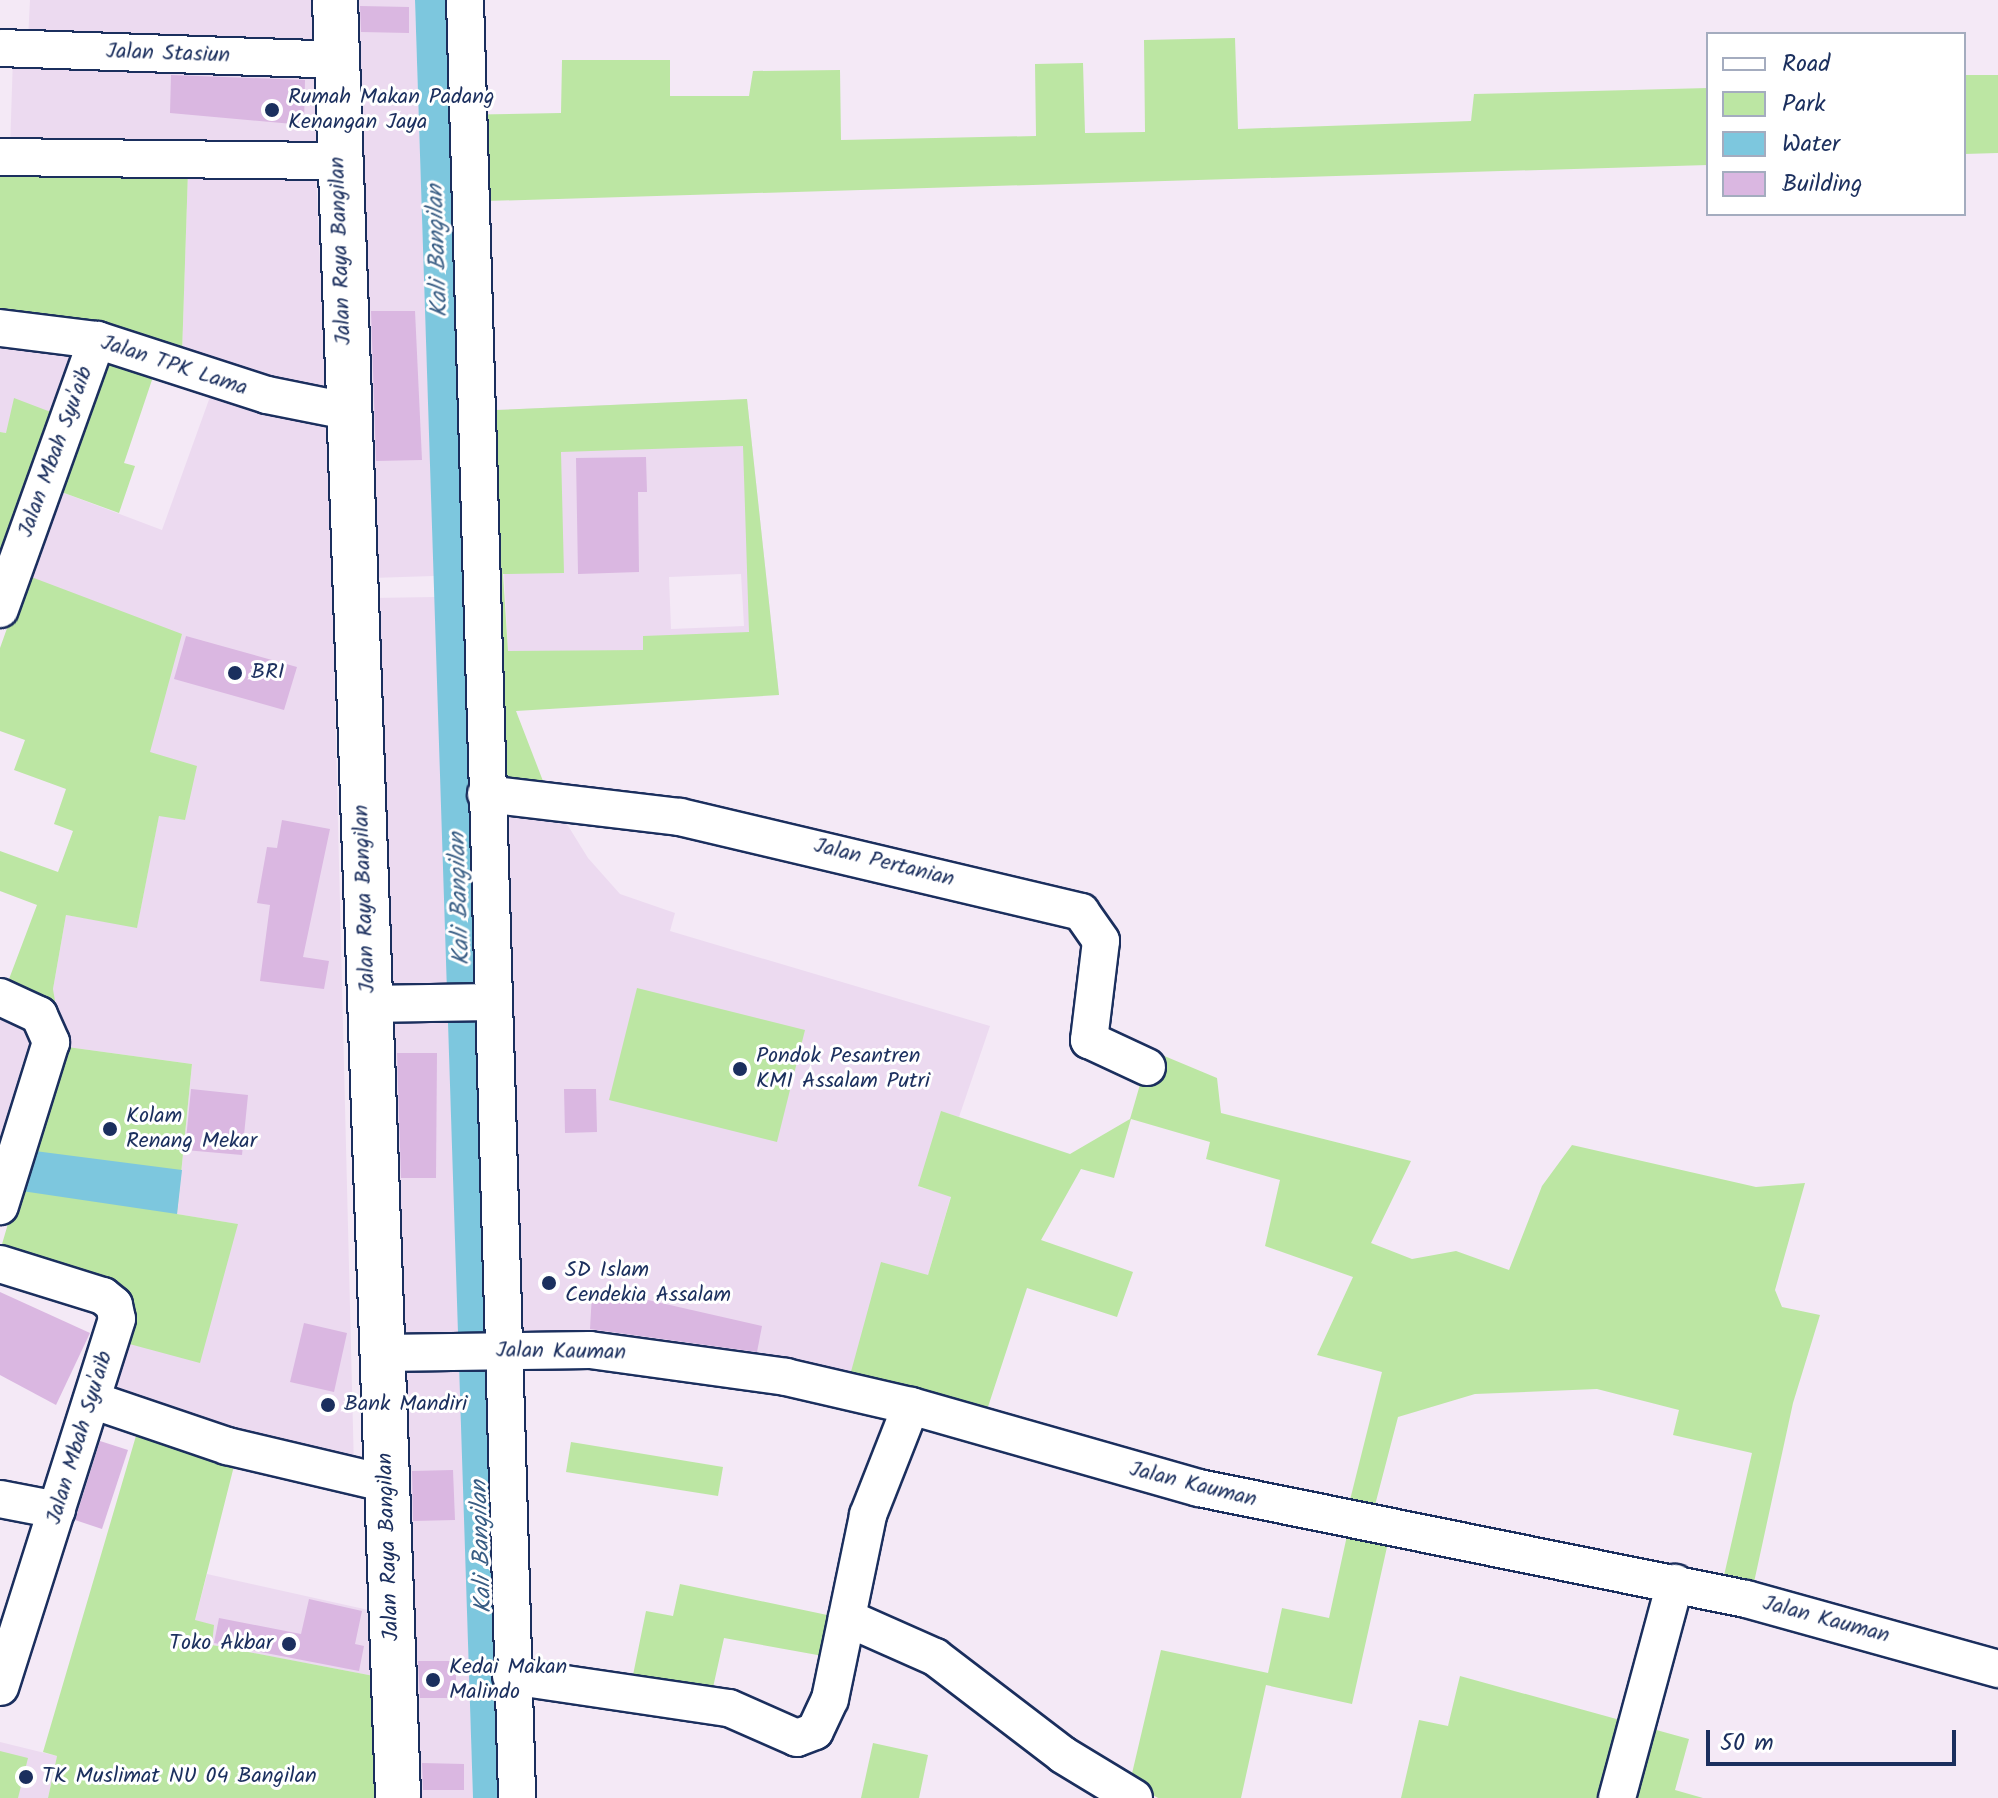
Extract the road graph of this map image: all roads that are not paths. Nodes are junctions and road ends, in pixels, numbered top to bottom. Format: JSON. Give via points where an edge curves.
{"nodes":[{"id":1,"x":335,"y":0,"type":"edge"},
{"id":2,"x":465,"y":0,"type":"edge"},
{"id":3,"x":0,"y":48,"type":"edge"},
{"id":4,"x":336,"y":60,"type":"junction"},
{"id":5,"x":0,"y":157,"type":"edge"},
{"id":6,"x":338,"y":161,"type":"junction"},
{"id":7,"x":0,"y":328,"type":"edge"},
{"id":8,"x":97,"y":340,"type":"junction"},
{"id":9,"x":347,"y":411,"type":"junction"},
{"id":10,"x":0,"y":609,"type":"edge"},
{"id":11,"x":486,"y":794,"type":"junction"},
{"id":12,"x":0,"y":997,"type":"edge"},
{"id":13,"x":486,"y":1002,"type":"junction"},
{"id":14,"x":369,"y":1004,"type":"junction"},
{"id":15,"x":1147,"y":1067,"type":"dead end"},
{"id":16,"x":0,"y":1206,"type":"edge"},
{"id":17,"x":0,"y":1264,"type":"edge"},
{"id":18,"x":494,"y":1350,"type":"junction"},
{"id":19,"x":383,"y":1353,"type":"junction"},
{"id":20,"x":92,"y":1400,"type":"junction"},
{"id":21,"x":911,"y":1406,"type":"junction"},
{"id":22,"x":388,"y":1484,"type":"junction"},
{"id":23,"x":0,"y":1499,"type":"edge"},
{"id":24,"x":57,"y":1510,"type":"junction"},
{"id":25,"x":1675,"y":1583,"type":"junction"},
{"id":26,"x":847,"y":1618,"type":"junction"},
{"id":27,"x":1998,"y":1669,"type":"edge"},
{"id":28,"x":511,"y":1676,"type":"junction"},
{"id":29,"x":0,"y":1687,"type":"edge"},
{"id":30,"x":398,"y":1798,"type":"edge"},
{"id":31,"x":517,"y":1798,"type":"edge"},
{"id":32,"x":1134,"y":1798,"type":"edge"},
{"id":33,"x":1617,"y":1798,"type":"edge"}],
"edges":[{"from":1,"to":4,"type":"main road","name":"Jalan Raya Bangilan"},
{"from":2,"to":11,"type":"street"},
{"from":3,"to":4,"type":"street","name":"Jalan Stasiun"},
{"from":4,"to":6,"type":"main road","name":"Jalan Raya Bangilan"},
{"from":5,"to":6,"type":"street"},
{"from":6,"to":9,"type":"main road","name":"Jalan Raya Bangilan"},
{"from":7,"to":8,"type":"street","name":"Jalan TPK Lama"},
{"from":8,"to":9,"type":"street","name":"Jalan TPK Lama","via":[[267,395]]},
{"from":8,"to":10,"type":"street","name":"Jalan Mbah Syu'aib"},
{"from":9,"to":14,"type":"main road","name":"Jalan Raya Bangilan"},
{"from":11,"to":13,"type":"street"},
{"from":11,"to":15,"type":"street","name":"Jalan Pertanian","via":[[680,817],[1081,912],[1101,941],[1089,1040]]},
{"from":12,"to":16,"type":"street","via":[[39,1015],[51,1042]]},
{"from":13,"to":14,"type":"street"},
{"from":13,"to":18,"type":"street"},
{"from":14,"to":19,"type":"main road","name":"Jalan Raya Bangilan"},
{"from":17,"to":20,"type":"street","name":"Jalan Mbah Syu'aib","via":[[114,1305],[115,1327]]},
{"from":18,"to":19,"type":"street","name":"Jalan Kauman"},
{"from":18,"to":21,"type":"street","name":"Jalan Kauman","via":[[680,1359]]},
{"from":18,"to":28,"type":"street"},
{"from":19,"to":22,"type":"main road","name":"Jalan Raya Bangilan"},
{"from":20,"to":22,"type":"street","via":[[227,1446]]},
{"from":20,"to":24,"type":"street","name":"Jalan Mbah Syu'aib"},
{"from":21,"to":25,"type":"street","name":"Jalan Kauman","via":[[1225,1494]]},
{"from":21,"to":26,"type":"street","via":[[868,1515]]},
{"from":22,"to":30,"type":"main road","name":"Jalan Raya Bangilan"},
{"from":23,"to":24,"type":"street"},
{"from":24,"to":29,"type":"street","name":"Jalan Mbah Syu'aib"},
{"from":25,"to":27,"type":"street","name":"Jalan Kauman"},
{"from":25,"to":33,"type":"street"},
{"from":26,"to":28,"type":"street","via":[[830,1699],[808,1736],[783,1734],[729,1708]]},
{"from":26,"to":32,"type":"street","via":[[935,1657],[1063,1755]]},
{"from":28,"to":31,"type":"street"}]}
